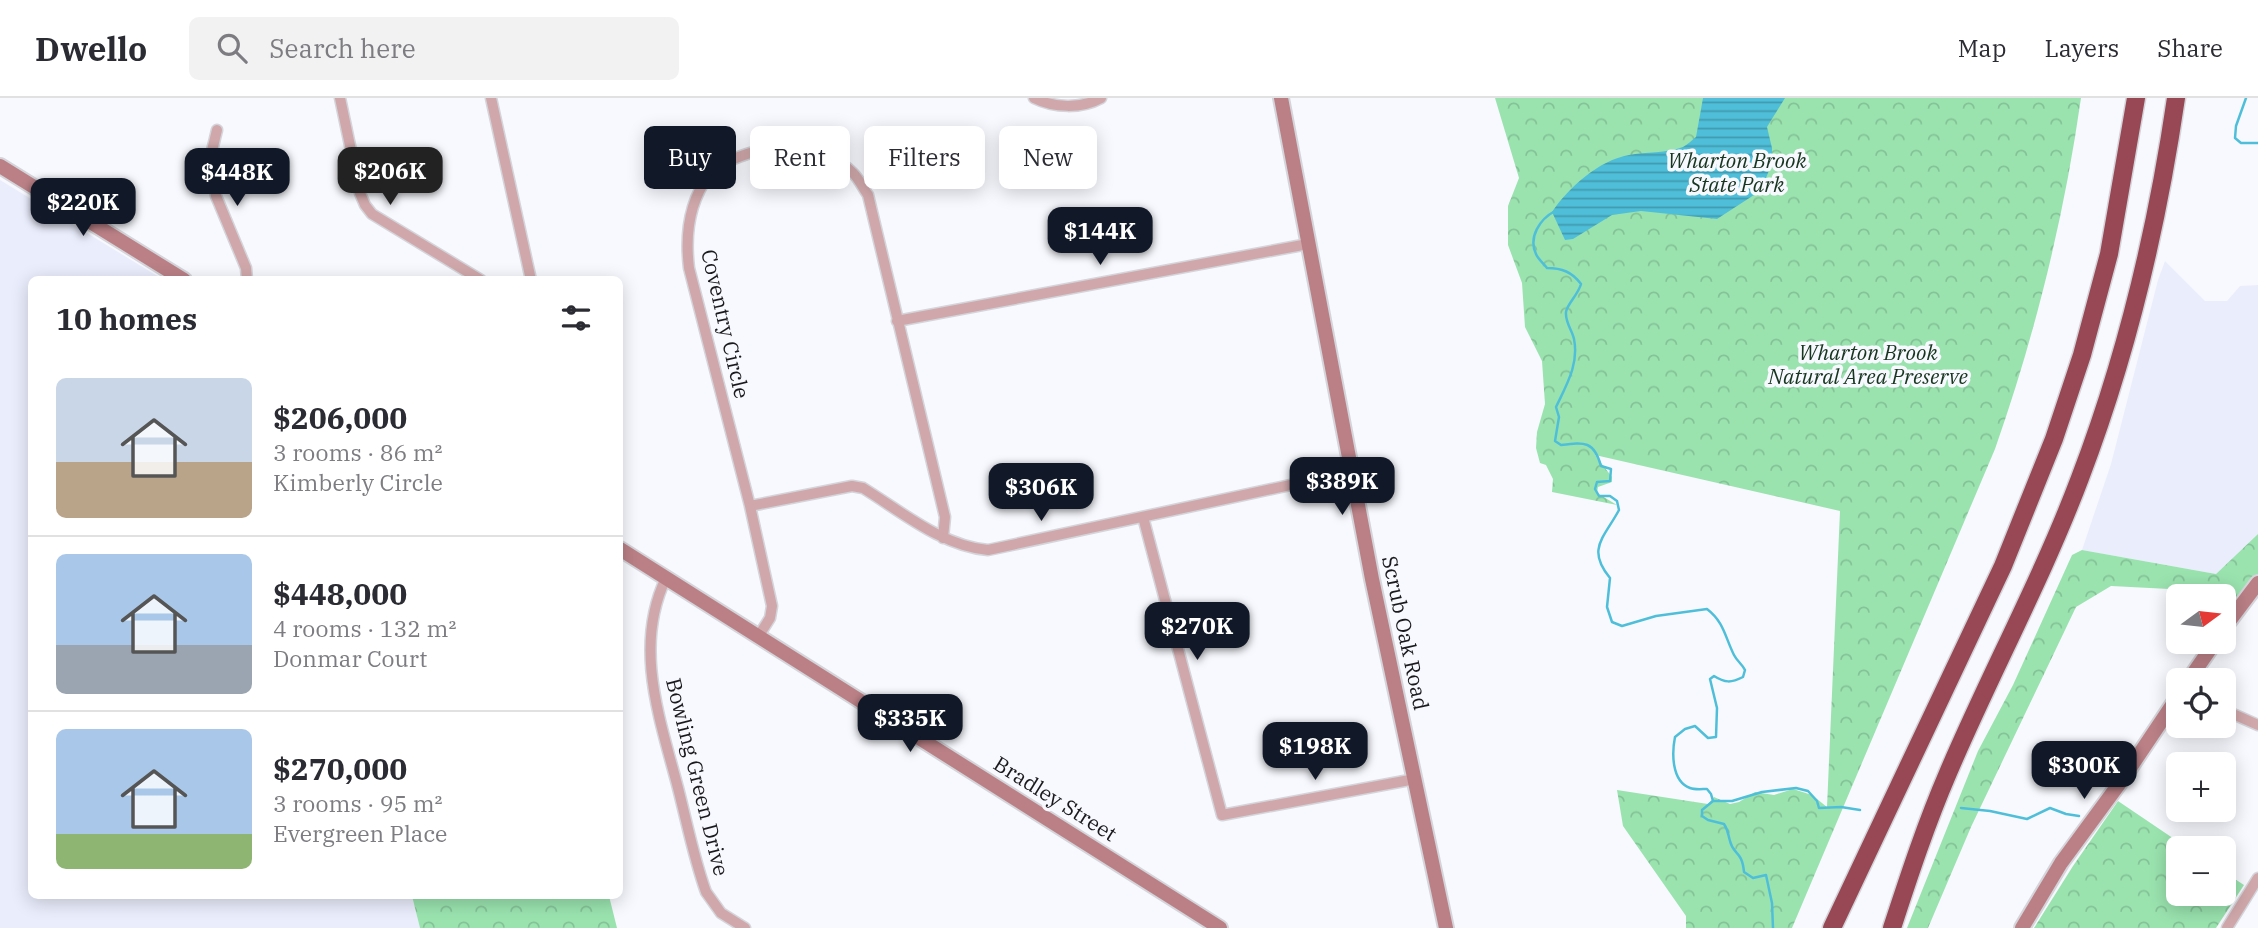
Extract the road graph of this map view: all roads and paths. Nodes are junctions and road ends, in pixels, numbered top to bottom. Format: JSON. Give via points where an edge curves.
{"nodes":[{"id":1,"x":340,"y":98,"type":"edge"},
{"id":2,"x":491,"y":98,"type":"edge"},
{"id":3,"x":1034,"y":98,"type":"edge"},
{"id":4,"x":1101,"y":98,"type":"edge"},
{"id":5,"x":1281,"y":98,"type":"edge"},
{"id":6,"x":2136,"y":98,"type":"edge"},
{"id":7,"x":2176,"y":98,"type":"edge"},
{"id":8,"x":217,"y":131,"type":"dead end"},
{"id":9,"x":0,"y":166,"type":"edge"},
{"id":10,"x":1308,"y":244,"type":"junction"},
{"id":11,"x":178,"y":276,"type":"edge"},
{"id":12,"x":247,"y":276,"type":"edge"},
{"id":13,"x":474,"y":276,"type":"edge"},
{"id":14,"x":530,"y":276,"type":"edge"},
{"id":15,"x":897,"y":321,"type":"junction"},
{"id":16,"x":1351,"y":472,"type":"junction"},
{"id":17,"x":750,"y":506,"type":"junction"},
{"id":18,"x":1143,"y":517,"type":"junction"},
{"id":19,"x":943,"y":538,"type":"junction"},
{"id":20,"x":623,"y":551,"type":"edge"},
{"id":21,"x":666,"y":578,"type":"junction"},
{"id":22,"x":2258,"y":583,"type":"edge"},
{"id":23,"x":2236,"y":612,"type":"edge"},
{"id":24,"x":758,"y":637,"type":"junction"},
{"id":25,"x":2166,"y":714,"type":"edge"},
{"id":26,"x":2236,"y":715,"type":"edge"},
{"id":27,"x":2258,"y":725,"type":"edge"},
{"id":28,"x":1415,"y":779,"type":"junction"},
{"id":29,"x":2258,"y":878,"type":"edge"},
{"id":30,"x":745,"y":928,"type":"edge"},
{"id":31,"x":1220,"y":928,"type":"edge"},
{"id":32,"x":1446,"y":928,"type":"edge"},
{"id":33,"x":1832,"y":928,"type":"edge"},
{"id":34,"x":1892,"y":928,"type":"edge"},
{"id":35,"x":2022,"y":928,"type":"edge"},
{"id":36,"x":2227,"y":928,"type":"edge"}],
"edges":[{"from":1,"to":13,"type":"street","via":[[365,205],[372,214]]},
{"from":2,"to":14,"type":"street"},
{"from":3,"to":4,"type":"street","via":[[1070,106]]},
{"from":5,"to":10,"type":"street","name":"Scrub Oak Road"},
{"from":6,"to":33,"type":"highway","via":[[2109,254],[2054,439],[2003,566]]},
{"from":7,"to":34,"type":"highway","via":[[2144,272],[2102,419],[2051,550],[1943,785]]},
{"from":8,"to":12,"type":"street","via":[[210,159],[216,197]]},
{"from":9,"to":11,"type":"street"},
{"from":10,"to":15,"type":"street"},
{"from":10,"to":16,"type":"street","name":"Scrub Oak Road"},
{"from":15,"to":17,"type":"street","name":"Coventry Circle","via":[[872,208],[854,174],[834,158],[788,145],[735,158],[711,172],[697,196],[686,244]]},
{"from":15,"to":19,"type":"street","name":"Coventry Circle","via":[[945,517]]},
{"from":16,"to":18,"type":"street"},
{"from":16,"to":28,"type":"street","name":"Scrub Oak Road"},
{"from":17,"to":19,"type":"street","via":[[852,486],[863,488]]},
{"from":17,"to":24,"type":"street","name":"Coventry Circle","via":[[772,606]]},
{"from":18,"to":19,"type":"street","via":[[988,550]]},
{"from":18,"to":28,"type":"street","via":[[1222,815]]},
{"from":20,"to":21,"type":"street","name":"Bradley Street"},
{"from":21,"to":24,"type":"street","name":"Bradley Street"},
{"from":21,"to":30,"type":"street","name":"Bowling Green Drive","via":[[656,603],[653,693],[706,892],[720,914]]},
{"from":22,"to":23,"type":"street"},
{"from":24,"to":31,"type":"street","name":"Bradley Street"},
{"from":25,"to":35,"type":"street","via":[[2061,863]]},
{"from":26,"to":27,"type":"street"},
{"from":28,"to":32,"type":"street","name":"Scrub Oak Road"},
{"from":29,"to":36,"type":"street"}]}
